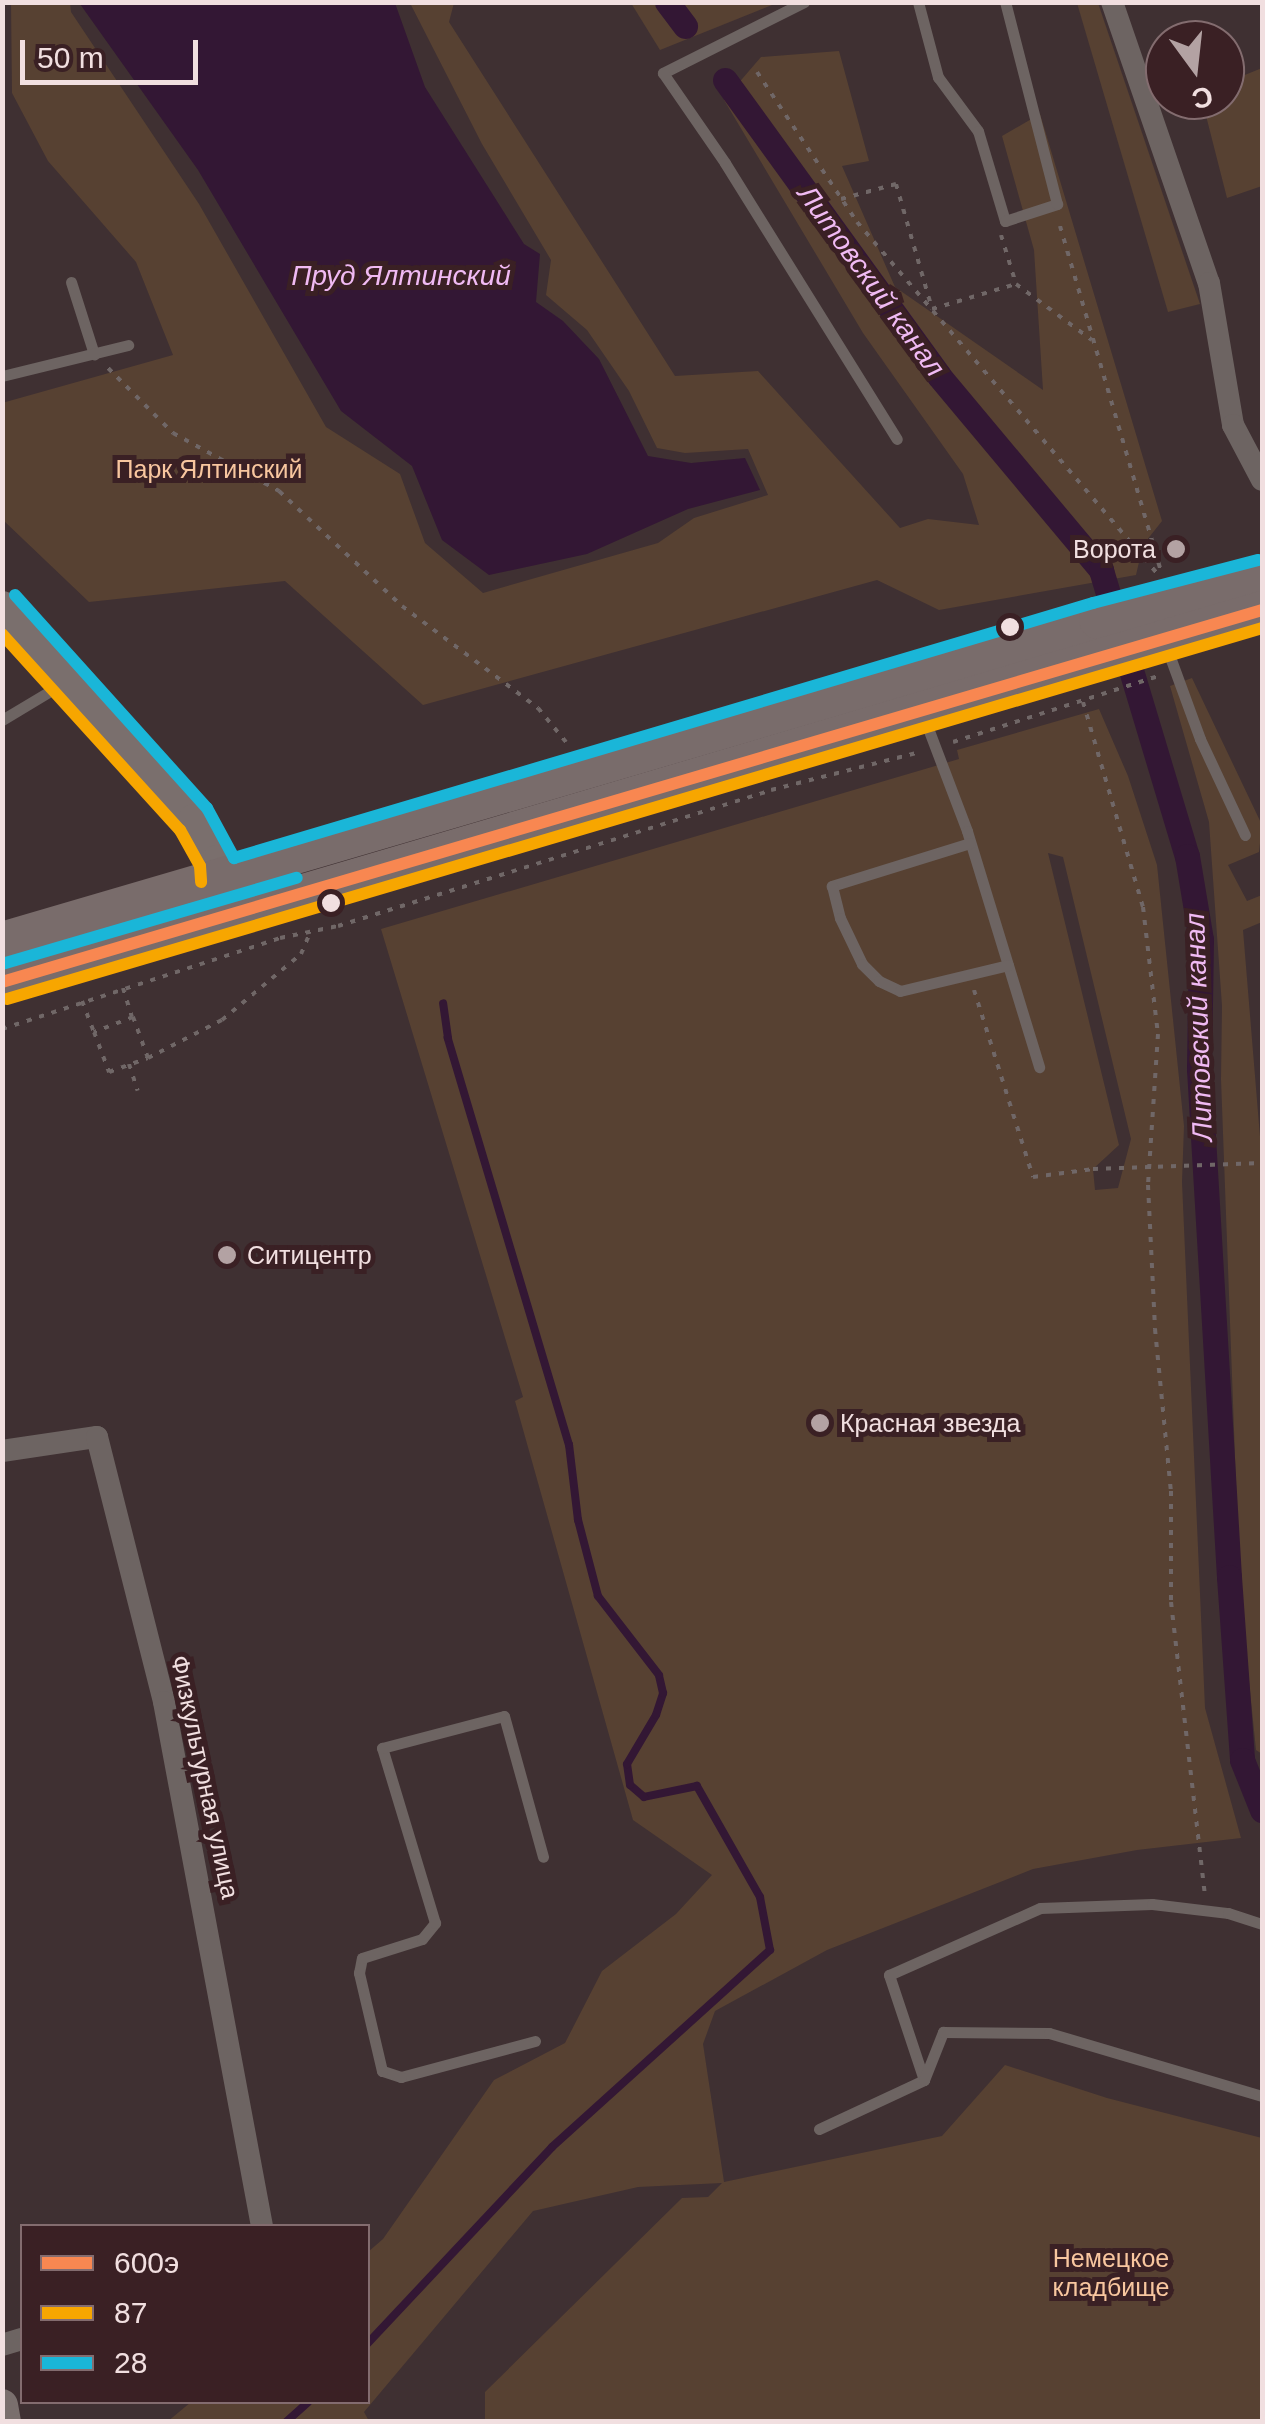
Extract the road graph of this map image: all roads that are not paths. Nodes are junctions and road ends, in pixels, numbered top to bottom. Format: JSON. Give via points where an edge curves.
{"nodes":[{"id":1,"x":804,"y":2,"type":"edge"},
{"id":2,"x":918,"y":2,"type":"edge"},
{"id":3,"x":1005,"y":2,"type":"edge"},
{"id":4,"x":1112,"y":2,"type":"edge"},
{"id":5,"x":72,"y":282,"type":"dead end"},
{"id":6,"x":128,"y":345,"type":"dead end"},
{"id":7,"x":94,"y":354,"type":"junction"},
{"id":8,"x":2,"y":376,"type":"edge"},
{"id":9,"x":897,"y":439,"type":"dead end"},
{"id":10,"x":1262,"y":480,"type":"edge"},
{"id":11,"x":1262,"y":577,"type":"edge"},
{"id":12,"x":2,"y":607,"type":"edge"},
{"id":13,"x":1262,"y":610,"type":"edge"},
{"id":14,"x":1130,"y":648,"type":"junction"},
{"id":15,"x":70,"y":680,"type":"junction"},
{"id":16,"x":921,"y":710,"type":"junction"},
{"id":17,"x":2,"y":720,"type":"edge"},
{"id":18,"x":1245,"y":835,"type":"dead end"},
{"id":19,"x":970,"y":843,"type":"junction"},
{"id":20,"x":218,"y":881,"type":"junction"},
{"id":21,"x":2,"y":941,"type":"edge"},
{"id":22,"x":1008,"y":966,"type":"junction"},
{"id":23,"x":6,"y":982,"type":"edge"},
{"id":24,"x":1039,"y":1067,"type":"dead end"},
{"id":25,"x":2,"y":1450,"type":"edge"},
{"id":26,"x":543,"y":1857,"type":"dead end"},
{"id":27,"x":1262,"y":1924,"type":"edge"},
{"id":28,"x":535,"y":2041,"type":"dead end"},
{"id":29,"x":924,"y":2080,"type":"junction"},
{"id":30,"x":1262,"y":2096,"type":"edge"},
{"id":31,"x":819,"y":2128,"type":"dead end"},
{"id":32,"x":262,"y":2224,"type":"edge"},
{"id":33,"x":2,"y":2405,"type":"edge"},
{"id":34,"x":5,"y":2422,"type":"edge"}],
"edges":[{"from":1,"to":9,"type":"lane","via":[[663,73]]},
{"from":2,"to":3,"type":"lane","via":[[938,77],[978,131],[1005,221],[1057,204]]},
{"from":4,"to":10,"type":"street","via":[[1209,283],[1234,425]]},
{"from":5,"to":7,"type":"lane"},
{"from":6,"to":7,"type":"lane"},
{"from":7,"to":8,"type":"lane"},
{"from":11,"to":14,"type":"main road"},
{"from":12,"to":15,"type":"street"},
{"from":13,"to":14,"type":"main road"},
{"from":14,"to":16,"type":"main road"},
{"from":14,"to":18,"type":"lane","via":[[1200,739]]},
{"from":14,"to":20,"type":"main road"},
{"from":15,"to":17,"type":"lane"},
{"from":15,"to":20,"type":"street","via":[[141,759]]},
{"from":16,"to":19,"type":"lane"},
{"from":16,"to":23,"type":"main road"},
{"from":19,"to":22,"type":"lane"},
{"from":19,"to":22,"type":"lane","via":[[832,886],[835,902],[862,964],[900,990]]},
{"from":20,"to":21,"type":"main road"},
{"from":22,"to":24,"type":"lane"},
{"from":25,"to":32,"type":"street","name":"Физкультурная улица","via":[[98,1437],[164,1702]]},
{"from":26,"to":28,"type":"lane","via":[[504,1716],[382,1748],[434,1923],[422,1939],[362,1958],[359,1972],[382,2071],[401,2077]]},
{"from":27,"to":29,"type":"lane","via":[[1152,1904],[1040,1908],[889,1975]]},
{"from":29,"to":30,"type":"lane","via":[[943,2032],[1048,2033]]},
{"from":29,"to":31,"type":"lane"},
{"from":33,"to":34,"type":"street"}]}
